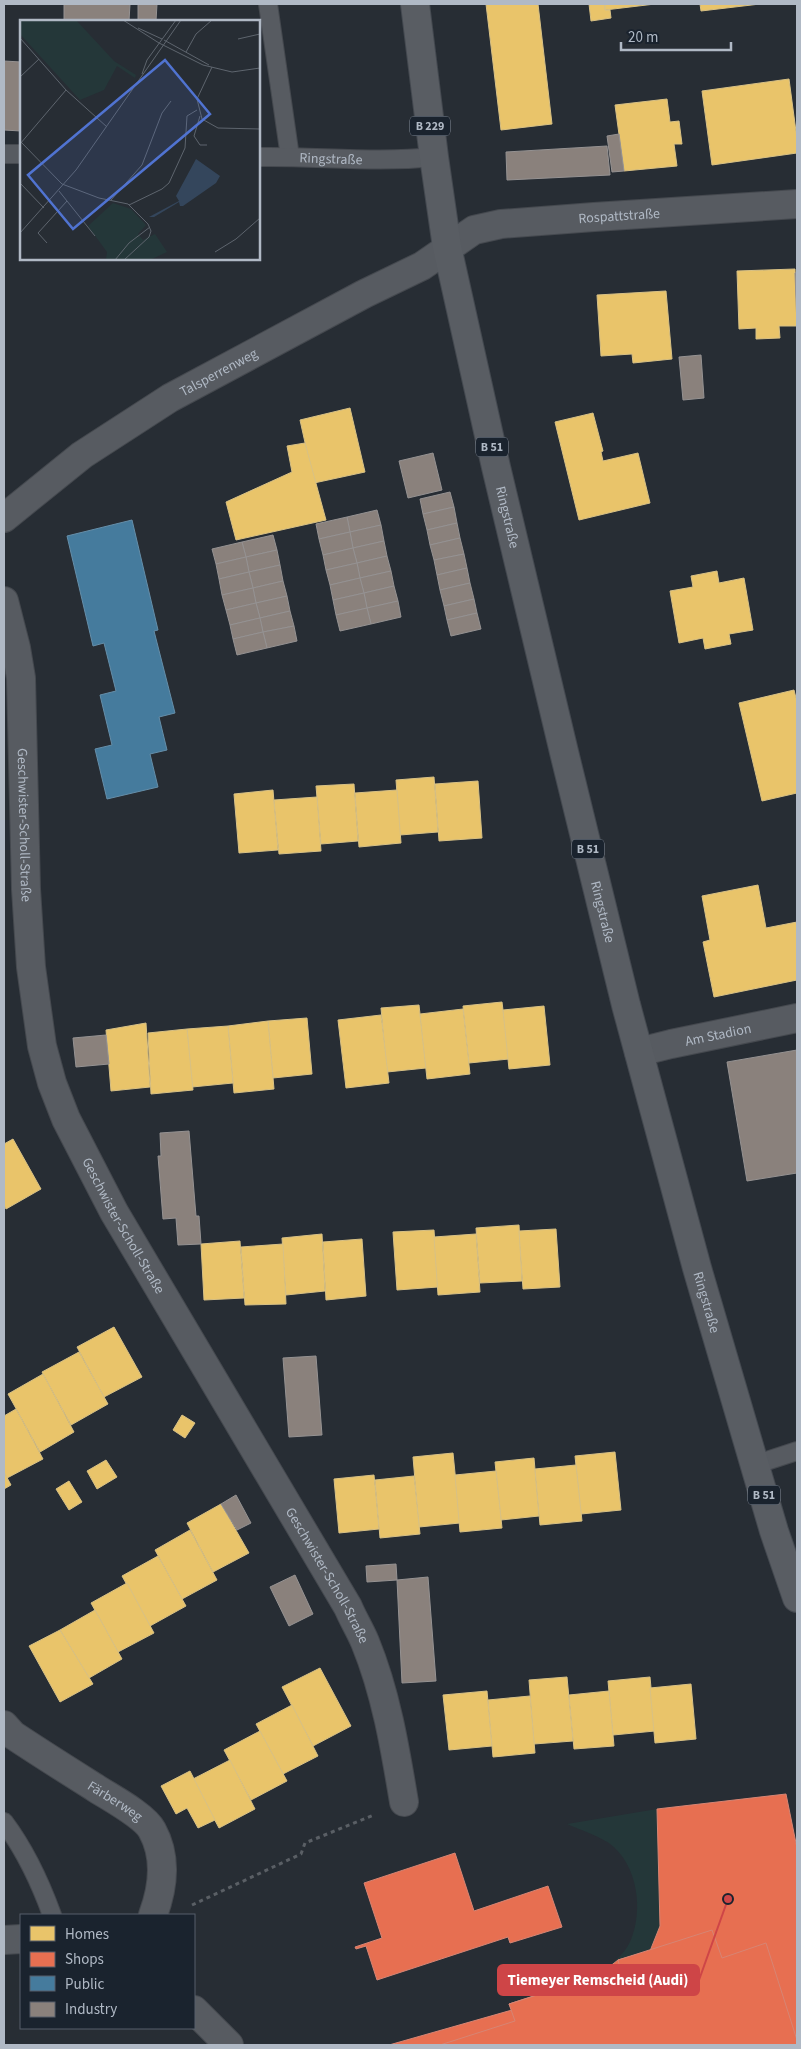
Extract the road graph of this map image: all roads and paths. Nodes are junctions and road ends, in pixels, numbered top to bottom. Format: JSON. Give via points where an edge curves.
{"nodes":[{"id":1,"x":268,"y":4,"type":"edge"},
{"id":2,"x":416,"y":4,"type":"edge"},
{"id":3,"x":4,"y":154,"type":"edge"},
{"id":4,"x":20,"y":154,"type":"edge"},
{"id":5,"x":290,"y":156,"type":"junction"},
{"id":6,"x":260,"y":157,"type":"edge"},
{"id":7,"x":434,"y":157,"type":"junction"},
{"id":8,"x":797,"y":204,"type":"edge"},
{"id":9,"x":447,"y":247,"type":"junction"},
{"id":10,"x":4,"y":518,"type":"edge"},
{"id":11,"x":4,"y":601,"type":"edge"},
{"id":12,"x":797,"y":1018,"type":"edge"},
{"id":13,"x":639,"y":1052,"type":"junction"},
{"id":14,"x":797,"y":1451,"type":"edge"},
{"id":15,"x":754,"y":1465,"type":"junction"},
{"id":16,"x":797,"y":1598,"type":"edge"},
{"id":17,"x":4,"y":1725,"type":"edge"},
{"id":18,"x":404,"y":1802,"type":"joint"},
{"id":19,"x":4,"y":1822,"type":"edge"},
{"id":20,"x":188,"y":1907,"type":"dead end"},
{"id":21,"x":52,"y":1914,"type":"edge"},
{"id":22,"x":153,"y":1914,"type":"edge"},
{"id":23,"x":4,"y":1940,"type":"edge"},
{"id":24,"x":20,"y":1940,"type":"edge"},
{"id":25,"x":195,"y":2011,"type":"edge"},
{"id":26,"x":230,"y":2045,"type":"edge"}],
"edges":[{"from":1,"to":5,"type":"lane"},
{"from":2,"to":7,"type":"main road","name":"Ringstraße","number":"B 229"},
{"from":3,"to":4,"type":"lane"},
{"from":5,"to":6,"type":"lane","name":"Ringstraße"},
{"from":5,"to":7,"type":"lane","name":"Ringstraße","via":[[398,160]]},
{"from":7,"to":9,"type":"main road","name":"Ringstraße","number":"B 229"},
{"from":8,"to":9,"type":"street","name":"Rospattstraße","via":[[501,224],[474,230]]},
{"from":9,"to":10,"type":"street","name":"Talsperrenweg","via":[[422,266],[170,398],[82,455]]},
{"from":9,"to":13,"type":"main road","name":"Ringstraße","number":"B 51","via":[[496,467]]},
{"from":11,"to":18,"type":"street","name":"Geschwister-Scholl-Straße","via":[[21,678],[31,967],[42,1046],[52,1083],[66,1119],[114,1212],[365,1640],[392,1732]]},
{"from":12,"to":13,"type":"street","name":"Am Stadion"},
{"from":13,"to":15,"type":"main road","name":"Ringstraße","number":"B 51"},
{"from":14,"to":15,"type":"lane"},
{"from":15,"to":16,"type":"main road","name":"Ringstraße","number":"B 51"},
{"from":17,"to":22,"type":"street","name":"Färberweg","via":[[14,1736],[132,1811],[151,1828],[161,1849],[162,1877]]},
{"from":18,"to":20,"type":"path","via":[[305,1843],[300,1854]]},
{"from":19,"to":21,"type":"lane","via":[[42,1888]]},
{"from":23,"to":24,"type":"street"},
{"from":25,"to":26,"type":"street"}]}
